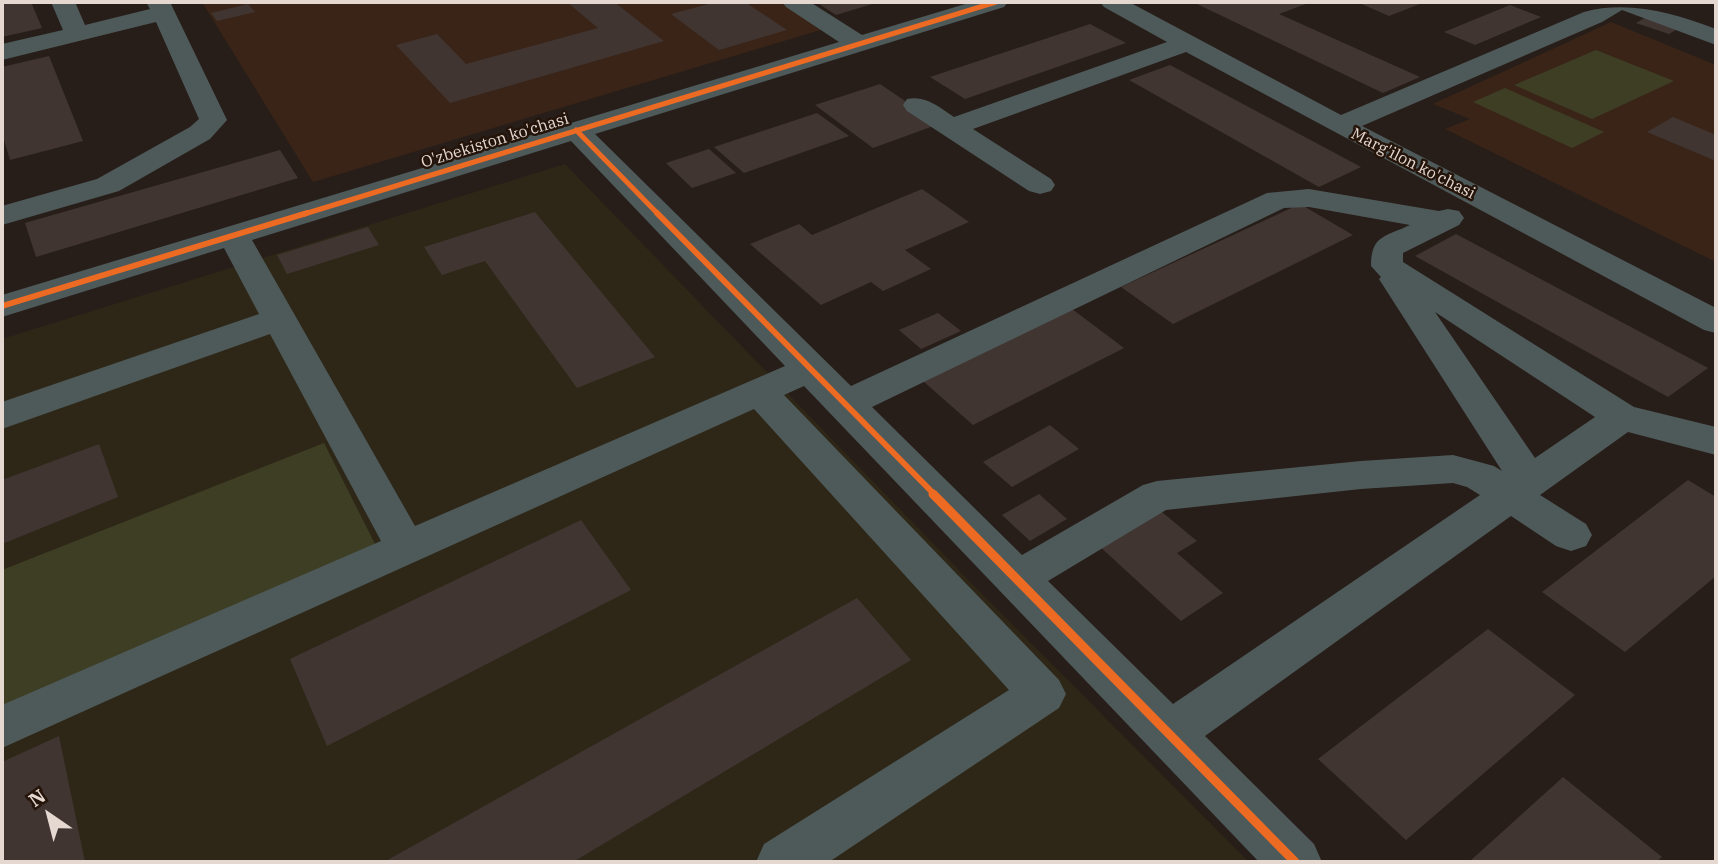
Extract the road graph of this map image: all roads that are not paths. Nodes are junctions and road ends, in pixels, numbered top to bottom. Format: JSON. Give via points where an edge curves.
{"nodes":[{"id":1,"x":62,"y":2,"type":"edge"},
{"id":2,"x":794,"y":2,"type":"edge"},
{"id":3,"x":996,"y":2,"type":"edge"},
{"id":4,"x":1159,"y":2,"type":"edge"},
{"id":5,"x":1620,"y":2,"type":"edge"},
{"id":6,"x":161,"y":7,"type":"edge"},
{"id":7,"x":1120,"y":7,"type":"edge"},
{"id":8,"x":77,"y":34,"type":"junction"},
{"id":9,"x":1716,"y":38,"type":"edge"},
{"id":10,"x":1188,"y":43,"type":"junction"},
{"id":11,"x":859,"y":44,"type":"junction"},
{"id":12,"x":2,"y":52,"type":"edge"},
{"id":13,"x":917,"y":105,"type":"dead end"},
{"id":14,"x":1340,"y":126,"type":"junction"},
{"id":15,"x":952,"y":127,"type":"junction"},
{"id":16,"x":576,"y":130,"type":"junction"},
{"id":17,"x":1040,"y":185,"type":"dead end"},
{"id":18,"x":1484,"y":200,"type":"junction"},
{"id":19,"x":2,"y":216,"type":"edge"},
{"id":20,"x":1443,"y":221,"type":"junction"},
{"id":21,"x":233,"y":235,"type":"junction"},
{"id":22,"x":1387,"y":266,"type":"junction"},
{"id":23,"x":2,"y":306,"type":"edge"},
{"id":24,"x":279,"y":319,"type":"junction"},
{"id":25,"x":1716,"y":322,"type":"edge"},
{"id":26,"x":810,"y":369,"type":"junction"},
{"id":27,"x":759,"y":391,"type":"junction"},
{"id":28,"x":846,"y":404,"type":"junction"},
{"id":29,"x":2,"y":416,"type":"edge"},
{"id":30,"x":1622,"y":417,"type":"junction"},
{"id":31,"x":1716,"y":441,"type":"edge"},
{"id":32,"x":1521,"y":488,"type":"junction"},
{"id":33,"x":1572,"y":535,"type":"dead end"},
{"id":34,"x":406,"y":548,"type":"junction"},
{"id":35,"x":1018,"y":578,"type":"junction"},
{"id":36,"x":2,"y":727,"type":"edge"},
{"id":37,"x":1169,"y":734,"type":"junction"},
{"id":38,"x":783,"y":862,"type":"edge"},
{"id":39,"x":1295,"y":862,"type":"edge"}],
"edges":[{"from":1,"to":8,"type":"street"},
{"from":2,"to":11,"type":"street"},
{"from":3,"to":11,"type":"street","name":"O'zbekiston ko'chasi"},
{"from":4,"to":7,"type":"street"},
{"from":5,"to":9,"type":"street"},
{"from":5,"to":14,"type":"street"},
{"from":6,"to":8,"type":"street"},
{"from":6,"to":19,"type":"street","via":[[213,120],[200,133],[108,185]]},
{"from":7,"to":10,"type":"street","name":"Marg'ilon ko'chasi"},
{"from":8,"to":12,"type":"street"},
{"from":10,"to":14,"type":"street","name":"Marg'ilon ko'chasi"},
{"from":10,"to":15,"type":"street"},
{"from":11,"to":16,"type":"street","name":"O'zbekiston ko'chasi"},
{"from":13,"to":15,"type":"street"},
{"from":14,"to":18,"type":"street","name":"Marg'ilon ko'chasi"},
{"from":15,"to":17,"type":"street"},
{"from":16,"to":21,"type":"street","name":"O'zbekiston ko'chasi"},
{"from":16,"to":26,"type":"street"},
{"from":18,"to":20,"type":"street"},
{"from":18,"to":25,"type":"street","name":"Marg'ilon ko'chasi"},
{"from":20,"to":22,"type":"street","via":[[1387,249]]},
{"from":20,"to":28,"type":"street","via":[[1309,198],[1278,199]]},
{"from":21,"to":23,"type":"street","name":"O'zbekiston ko'chasi"},
{"from":21,"to":24,"type":"street"},
{"from":22,"to":30,"type":"street"},
{"from":22,"to":32,"type":"street"},
{"from":24,"to":29,"type":"street"},
{"from":24,"to":34,"type":"street"},
{"from":26,"to":27,"type":"street"},
{"from":26,"to":28,"type":"street"},
{"from":27,"to":34,"type":"street"},
{"from":27,"to":38,"type":"street","via":[[1042,694]]},
{"from":28,"to":35,"type":"street"},
{"from":30,"to":31,"type":"street"},
{"from":30,"to":32,"type":"street"},
{"from":32,"to":33,"type":"street"},
{"from":32,"to":35,"type":"street","via":[[1453,469],[1157,496]]},
{"from":32,"to":37,"type":"street"},
{"from":34,"to":36,"type":"street"},
{"from":35,"to":37,"type":"street"},
{"from":37,"to":39,"type":"street"}]}
